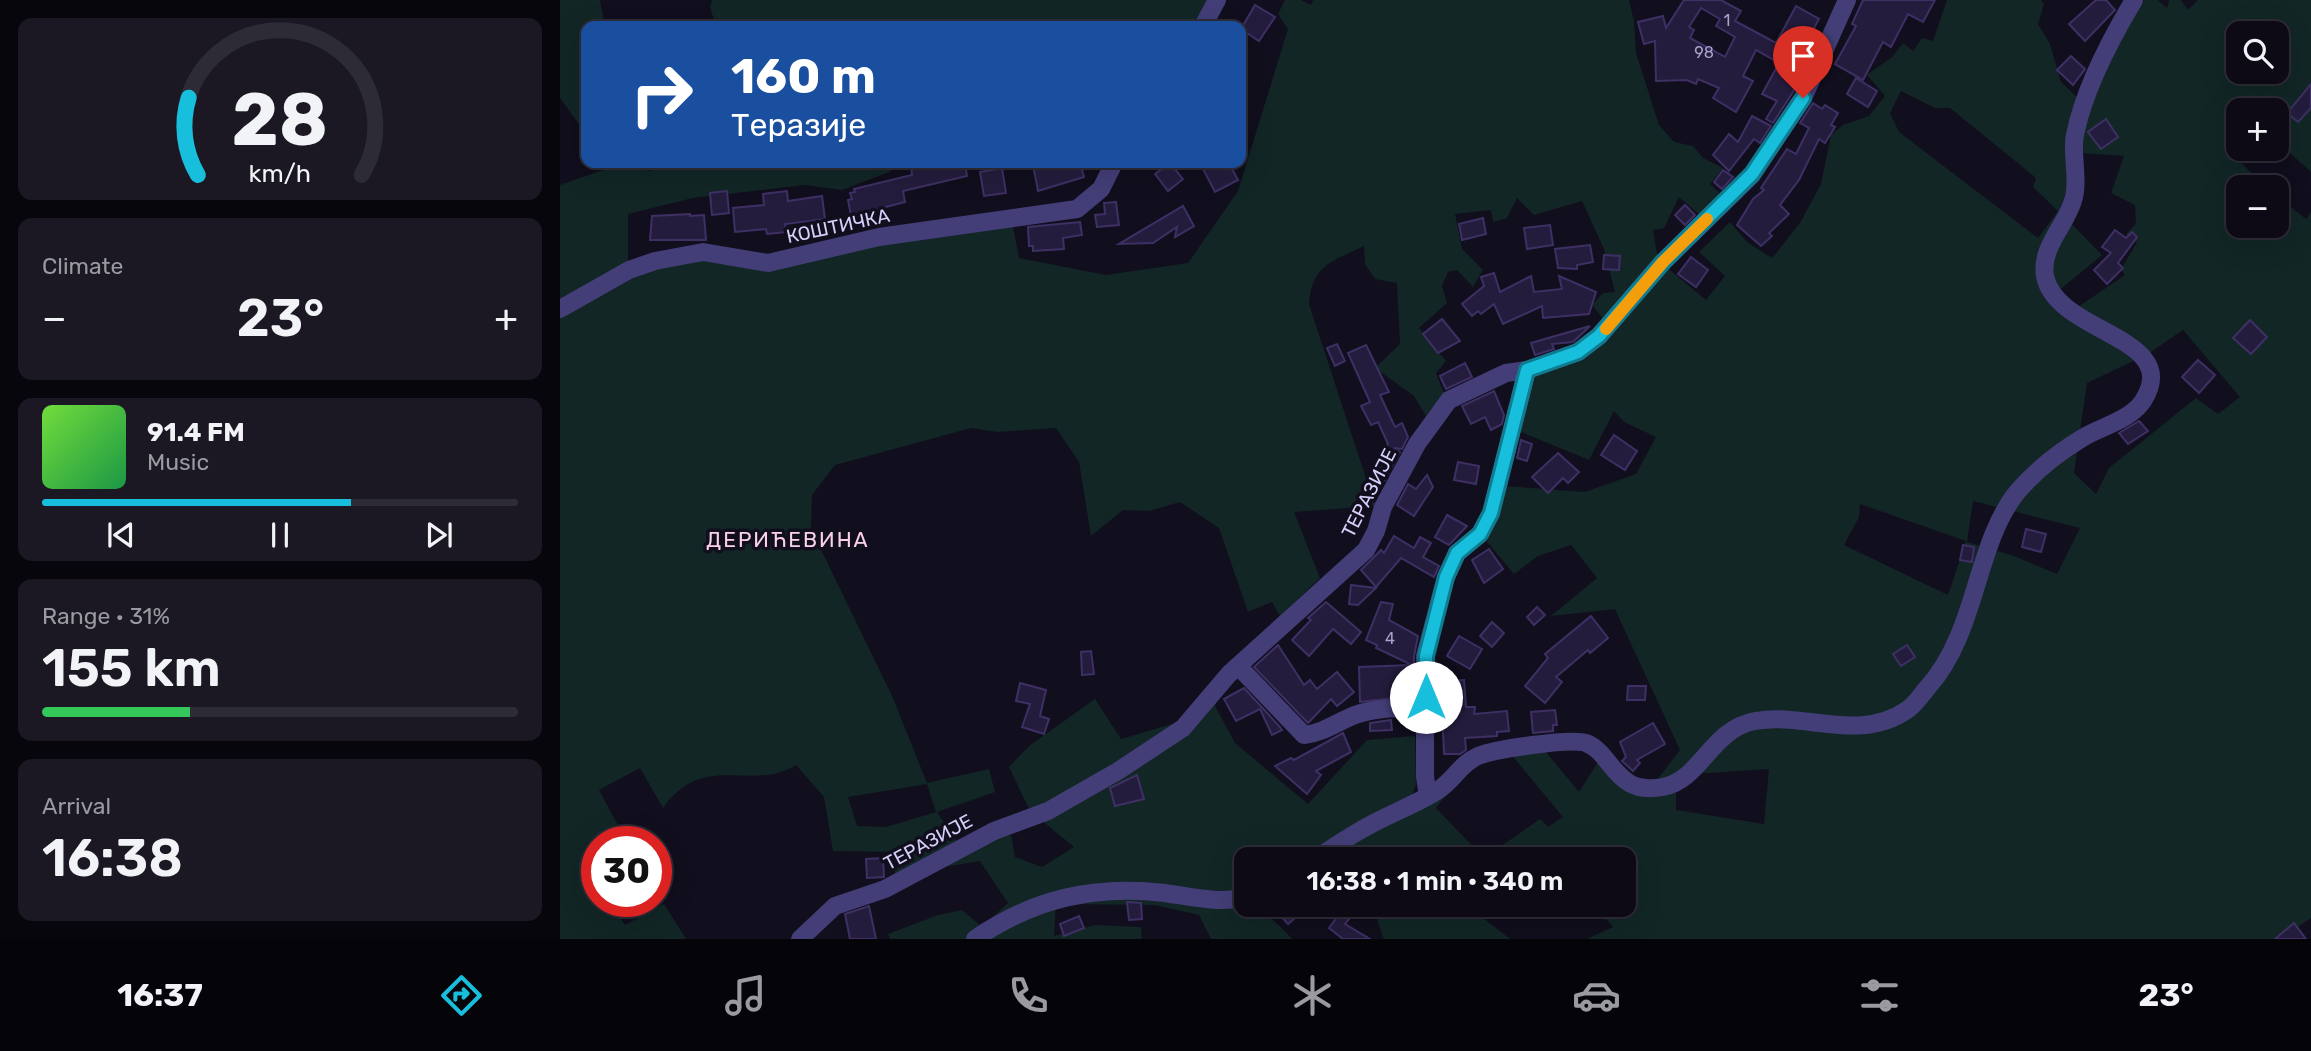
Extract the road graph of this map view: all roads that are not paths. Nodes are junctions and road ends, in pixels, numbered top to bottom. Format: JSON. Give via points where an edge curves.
{"nodes":[{"id":1,"x":1217,"y":0,"type":"edge"},
{"id":2,"x":1847,"y":0,"type":"edge"},
{"id":3,"x":2134,"y":0,"type":"edge"},
{"id":4,"x":1205,"y":21,"type":"edge"},
{"id":5,"x":1112,"y":168,"type":"edge"},
{"id":6,"x":560,"y":309,"type":"edge"},
{"id":7,"x":1527,"y":370,"type":"junction"},
{"id":8,"x":1238,"y":666,"type":"junction"},
{"id":9,"x":1426,"y":707,"type":"junction"},
{"id":10,"x":1428,"y":796,"type":"junction"},
{"id":11,"x":1334,"y":847,"type":"edge"},
{"id":12,"x":1234,"y":900,"type":"edge"},
{"id":13,"x":800,"y":939,"type":"edge"},
{"id":14,"x":975,"y":939,"type":"edge"}],
"edges":[{"from":1,"to":4,"type":"street"},
{"from":2,"to":7,"type":"street","name":"ТЕРАЗИЈЕ","via":[[1803,98],[1752,174],[1663,262],[1599,336],[1578,352]]},
{"from":3,"to":10,"type":"street","via":[[2110,44],[2080,118],[2074,138],[2073,199],[2048,248],[2045,274],[2053,296],[2069,312],[2138,348],[2147,364],[2147,392],[2126,416],[2041,466],[2015,495],[1997,526],[1960,633],[1939,675],[1908,710],[1872,725],[1769,720],[1745,724],[1716,741],[1682,779],[1666,787],[1630,783],[1590,745],[1580,742],[1515,747],[1478,756]]},
{"from":5,"to":6,"type":"street","name":"КОШТИЧКА","via":[[1101,189],[1077,209],[879,237],[768,263],[703,252],[654,261]]},
{"from":7,"to":8,"type":"street","name":"ТЕРАЗИЈЕ","via":[[1506,373],[1449,400],[1417,444],[1366,550]]},
{"from":7,"to":9,"type":"street","via":[[1491,513],[1480,534],[1457,553],[1446,577],[1426,656]]},
{"from":8,"to":9,"type":"street","via":[[1304,735],[1382,709]]},
{"from":8,"to":13,"type":"street","name":"ТЕРАЗИЈЕ","via":[[1183,728],[1118,771],[1048,811],[994,831],[885,888],[835,905]]},
{"from":9,"to":10,"type":"street"},
{"from":10,"to":11,"type":"street"},
{"from":12,"to":14,"type":"street","via":[[1143,891],[1082,893],[1032,907]]}]}
